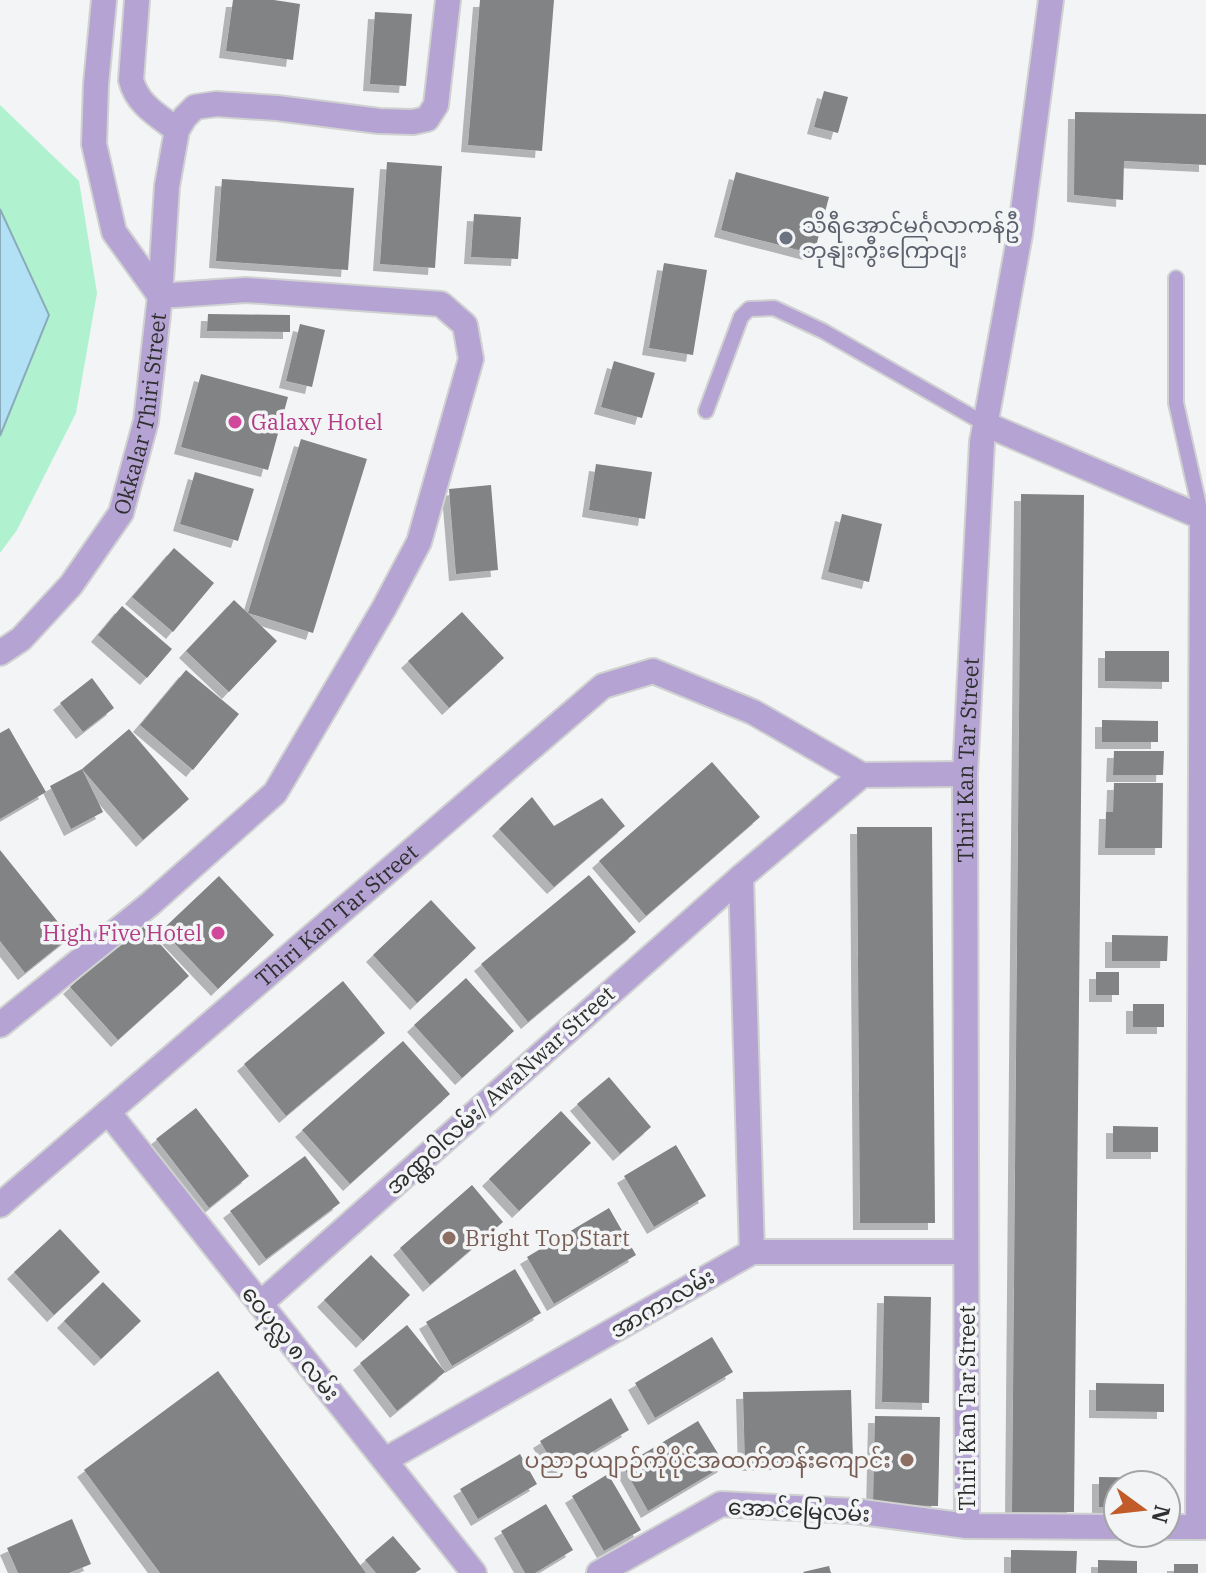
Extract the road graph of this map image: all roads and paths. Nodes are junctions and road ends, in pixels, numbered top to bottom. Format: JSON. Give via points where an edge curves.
{"nodes":[{"id":1,"x":104,"y":0,"type":"edge"},
{"id":2,"x":137,"y":0,"type":"edge"},
{"id":3,"x":448,"y":0,"type":"edge"},
{"id":4,"x":1051,"y":0,"type":"edge"},
{"id":5,"x":177,"y":130,"type":"junction"},
{"id":6,"x":1176,"y":278,"type":"dead end"},
{"id":7,"x":160,"y":296,"type":"junction"},
{"id":8,"x":706,"y":411,"type":"dead end"},
{"id":9,"x":985,"y":424,"type":"junction"},
{"id":10,"x":1204,"y":519,"type":"edge"},
{"id":11,"x":0,"y":653,"type":"edge"},
{"id":12,"x":1204,"y":762,"type":"edge"},
{"id":13,"x":965,"y":774,"type":"junction"},
{"id":14,"x":862,"y":775,"type":"junction"},
{"id":15,"x":741,"y":877,"type":"junction"},
{"id":16,"x":0,"y":1025,"type":"edge"},
{"id":17,"x":1203,"y":1038,"type":"edge"},
{"id":18,"x":108,"y":1112,"type":"junction"},
{"id":19,"x":0,"y":1205,"type":"edge"},
{"id":20,"x":752,"y":1252,"type":"junction"},
{"id":21,"x":966,"y":1252,"type":"junction"},
{"id":22,"x":1203,"y":1285,"type":"edge"},
{"id":23,"x":260,"y":1304,"type":"junction"},
{"id":24,"x":385,"y":1460,"type":"junction"},
{"id":25,"x":967,"y":1526,"type":"junction"},
{"id":26,"x":1102,"y":1527,"type":"edge"},
{"id":27,"x":1202,"y":1527,"type":"edge"},
{"id":28,"x":474,"y":1573,"type":"edge"},
{"id":29,"x":599,"y":1573,"type":"edge"}],
"edges":[{"from":1,"to":7,"type":"street","via":[[94,144],[114,232]]},
{"from":2,"to":5,"type":"street","via":[[134,91]]},
{"from":3,"to":5,"type":"street","via":[[436,105],[427,119],[379,121],[216,104],[195,107]]},
{"from":4,"to":9,"type":"street","name":"Thiri Kan Tar Street","via":[[1020,234]]},
{"from":5,"to":7,"type":"street","name":"Okkalar Thiri Street","via":[[167,186]]},
{"from":6,"to":10,"type":"lane","via":[[1176,403]]},
{"from":7,"to":11,"type":"street","name":"Okkalar Thiri Street","via":[[146,421],[121,513],[71,585],[21,639]]},
{"from":7,"to":16,"type":"street","via":[[246,290],[441,304],[465,325],[471,359],[419,542],[275,793],[150,904]]},
{"from":8,"to":9,"type":"lane","via":[[741,317],[749,309],[774,308]]},
{"from":9,"to":10,"type":"street"},
{"from":9,"to":13,"type":"street","name":"Thiri Kan Tar Street"},
{"from":10,"to":12,"type":"street"},
{"from":12,"to":17,"type":"street"},
{"from":13,"to":14,"type":"street"},
{"from":13,"to":21,"type":"street","name":"Thiri Kan Tar Street"},
{"from":14,"to":15,"type":"street","name":"အဏ္ဏဝါလမ်း/ AwaNwar Street"},
{"from":14,"to":18,"type":"street","name":"Thiri Kan Tar Street","via":[[753,712],[653,671],[603,686]]},
{"from":15,"to":20,"type":"street"},
{"from":15,"to":23,"type":"street","name":"အဏ္ဏဝါလမ်း/ AwaNwar Street"},
{"from":17,"to":22,"type":"street"},
{"from":18,"to":19,"type":"street","name":"Thiri Kan Tar Street"},
{"from":18,"to":23,"type":"street","name":"ဝေပုလ္လ ၈ လမ်း"},
{"from":20,"to":21,"type":"street","name":"အာကာလမ်း"},
{"from":20,"to":24,"type":"street","name":"အာကာလမ်း"},
{"from":21,"to":25,"type":"street","name":"Thiri Kan Tar Street"},
{"from":22,"to":27,"type":"street"},
{"from":23,"to":24,"type":"street","name":"ဝေပုလ္လ ၈ လမ်း"},
{"from":24,"to":28,"type":"street","name":"ဝေပုလ္လ ၈ လမ်း"},
{"from":25,"to":26,"type":"street","name":"အောင်မြေလမ်း"},
{"from":25,"to":29,"type":"street","name":"အောင်မြေလမ်း","via":[[854,1511],[721,1504]]}]}
